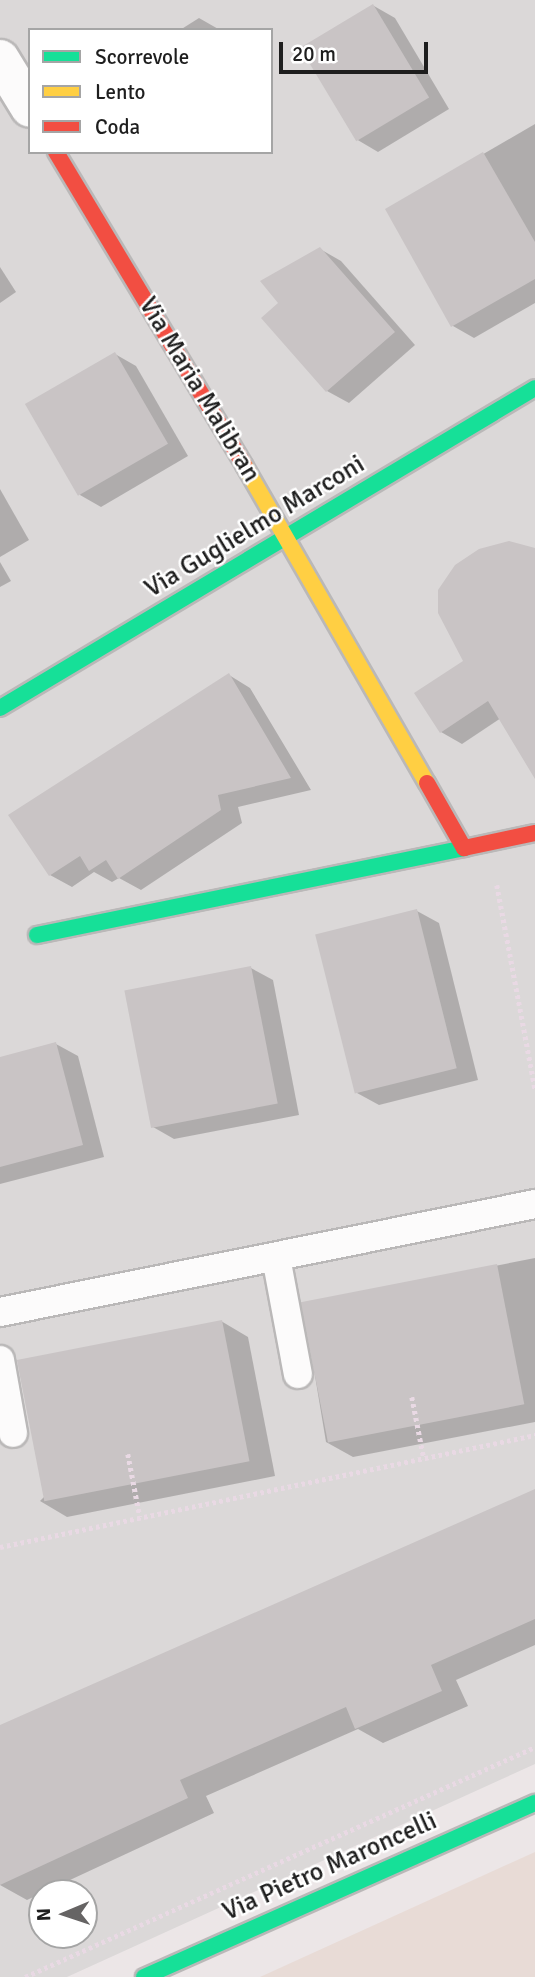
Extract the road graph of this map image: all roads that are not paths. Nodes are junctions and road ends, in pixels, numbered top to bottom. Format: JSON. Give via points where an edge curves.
{"nodes":[{"id":1,"x":0,"y":59,"type":"edge"},
{"id":2,"x":28,"y":105,"type":"edge"},
{"id":3,"x":57,"y":154,"type":"edge"},
{"id":4,"x":535,"y":388,"type":"edge"},
{"id":5,"x":287,"y":536,"type":"junction"},
{"id":6,"x":0,"y":708,"type":"edge"},
{"id":7,"x":535,"y":834,"type":"edge"},
{"id":8,"x":464,"y":848,"type":"junction"},
{"id":9,"x":37,"y":935,"type":"dead end"},
{"id":10,"x":535,"y":1205,"type":"edge"},
{"id":11,"x":276,"y":1257,"type":"junction"},
{"id":12,"x":0,"y":1312,"type":"edge"},
{"id":13,"x":0,"y":1360,"type":"edge"},
{"id":14,"x":298,"y":1374,"type":"dead end"},
{"id":15,"x":13,"y":1433,"type":"dead end"},
{"id":16,"x":535,"y":1803,"type":"edge"},
{"id":17,"x":144,"y":1977,"type":"edge"}],
"edges":[{"from":1,"to":2,"type":"street"},
{"from":3,"to":5,"type":"street","name":"Via Maria Malibran"},
{"from":4,"to":5,"type":"street","name":"Via Guglielmo Marconi"},
{"from":5,"to":6,"type":"street","name":"Via Guglielmo Marconi"},
{"from":5,"to":8,"type":"street","name":"Via Maria Malibran"},
{"from":7,"to":8,"type":"street"},
{"from":8,"to":9,"type":"street"},
{"from":10,"to":11,"type":"lane"},
{"from":11,"to":12,"type":"lane"},
{"from":11,"to":14,"type":"lane"},
{"from":13,"to":15,"type":"lane"},
{"from":16,"to":17,"type":"street","name":"Via Pietro Maroncelli"}]}
